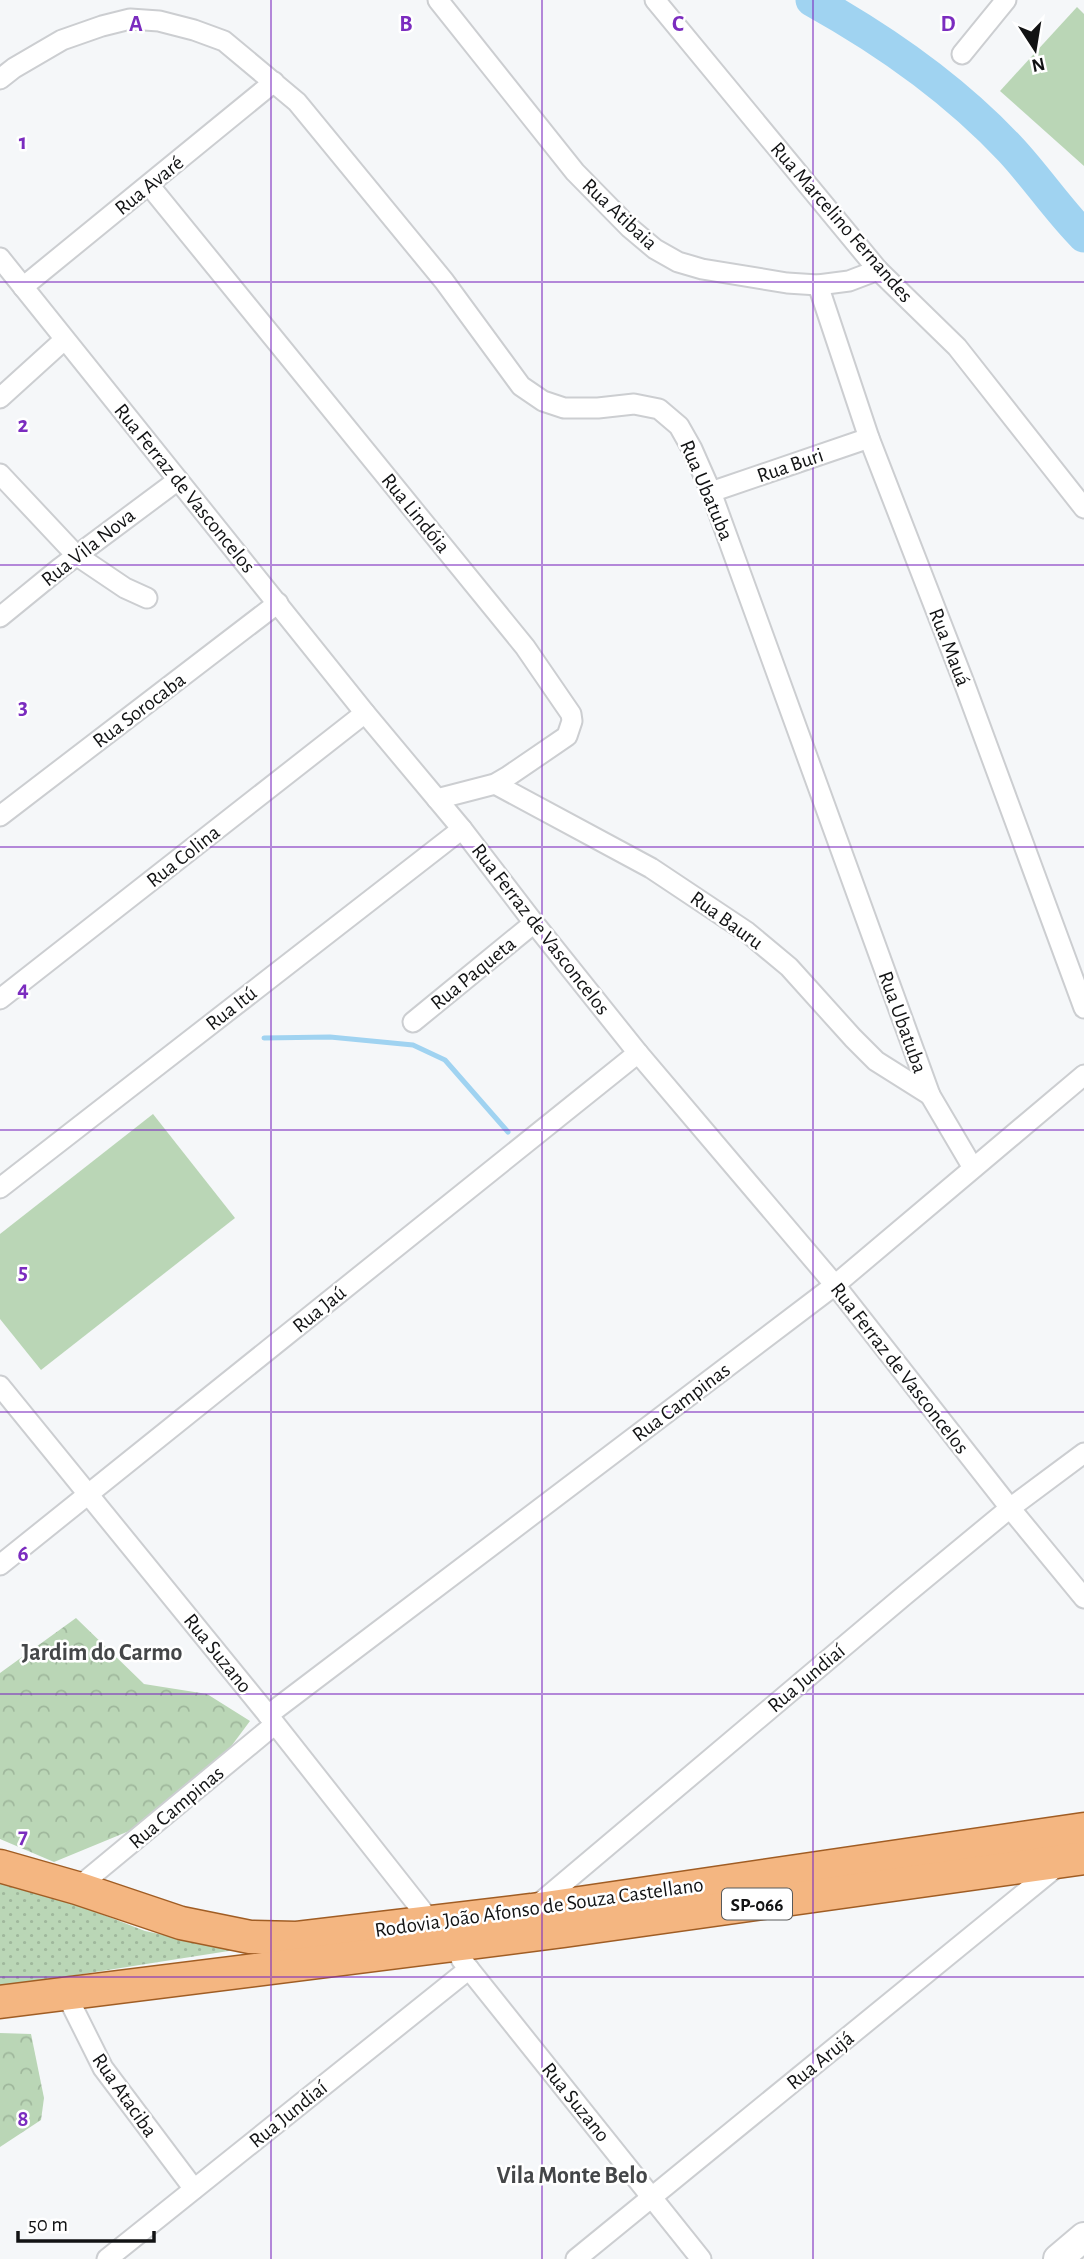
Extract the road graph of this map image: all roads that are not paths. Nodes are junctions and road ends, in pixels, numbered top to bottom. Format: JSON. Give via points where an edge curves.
{"nodes":[{"id":1,"x":438,"y":0,"type":"edge"},
{"id":2,"x":655,"y":0,"type":"edge"},
{"id":3,"x":1006,"y":0,"type":"edge"},
{"id":4,"x":962,"y":54,"type":"dead end"},
{"id":5,"x":0,"y":79,"type":"edge"},
{"id":6,"x":274,"y":82,"type":"junction"},
{"id":7,"x":149,"y":185,"type":"junction"},
{"id":8,"x":0,"y":258,"type":"edge"},
{"id":9,"x":878,"y":270,"type":"junction"},
{"id":10,"x":818,"y":285,"type":"junction"},
{"id":11,"x":23,"y":287,"type":"junction"},
{"id":12,"x":64,"y":340,"type":"junction"},
{"id":13,"x":0,"y":398,"type":"edge"},
{"id":14,"x":869,"y":438,"type":"junction"},
{"id":15,"x":0,"y":474,"type":"edge"},
{"id":16,"x":178,"y":480,"type":"junction"},
{"id":17,"x":711,"y":492,"type":"junction"},
{"id":18,"x":1084,"y":508,"type":"edge"},
{"id":19,"x":76,"y":555,"type":"junction"},
{"id":20,"x":147,"y":598,"type":"dead end"},
{"id":21,"x":278,"y":603,"type":"junction"},
{"id":22,"x":0,"y":617,"type":"edge"},
{"id":23,"x":365,"y":713,"type":"junction"},
{"id":24,"x":495,"y":784,"type":"junction"},
{"id":25,"x":437,"y":799,"type":"junction"},
{"id":26,"x":0,"y":816,"type":"edge"},
{"id":27,"x":462,"y":829,"type":"junction"},
{"id":28,"x":534,"y":923,"type":"junction"},
{"id":29,"x":0,"y":999,"type":"edge"},
{"id":30,"x":1084,"y":1009,"type":"edge"},
{"id":31,"x":413,"y":1022,"type":"dead end"},
{"id":32,"x":638,"y":1053,"type":"junction"},
{"id":33,"x":1084,"y":1075,"type":"edge"},
{"id":34,"x":930,"y":1095,"type":"junction"},
{"id":35,"x":973,"y":1168,"type":"junction"},
{"id":36,"x":0,"y":1188,"type":"edge"},
{"id":37,"x":835,"y":1285,"type":"junction"},
{"id":38,"x":0,"y":1386,"type":"edge"},
{"id":39,"x":1084,"y":1453,"type":"edge"},
{"id":40,"x":89,"y":1493,"type":"junction"},
{"id":41,"x":1010,"y":1508,"type":"junction"},
{"id":42,"x":0,"y":1565,"type":"edge"},
{"id":43,"x":1084,"y":1598,"type":"edge"},
{"id":44,"x":271,"y":1720,"type":"junction"},
{"id":45,"x":1084,"y":1829,"type":"edge"},
{"id":46,"x":1074,"y":1859,"type":"edge"},
{"id":47,"x":0,"y":1866,"type":"edge"},
{"id":48,"x":77,"y":1888,"type":"junction"},
{"id":49,"x":532,"y":1910,"type":"junction"},
{"id":50,"x":441,"y":1934,"type":"junction"},
{"id":51,"x":469,"y":1969,"type":"junction"},
{"id":52,"x":66,"y":1994,"type":"junction"},
{"id":53,"x":0,"y":2002,"type":"edge"},
{"id":54,"x":194,"y":2189,"type":"junction"},
{"id":55,"x":652,"y":2196,"type":"junction"},
{"id":56,"x":1084,"y":2237,"type":"edge"},
{"id":57,"x":107,"y":2259,"type":"edge"},
{"id":58,"x":576,"y":2259,"type":"edge"},
{"id":59,"x":701,"y":2259,"type":"edge"},
{"id":60,"x":1058,"y":2259,"type":"edge"}],
"edges":[{"from":1,"to":10,"type":"street","name":"Rua Atibaia","via":[[575,172],[655,249],[702,269]]},
{"from":2,"to":9,"type":"street","name":"Rua Marcelino Fernandes"},
{"from":3,"to":4,"type":"street"},
{"from":5,"to":6,"type":"street","name":"Rua Ubatuba","via":[[62,40],[130,19],[159,21],[224,41]]},
{"from":6,"to":7,"type":"street","name":"Rua Avaré"},
{"from":6,"to":17,"type":"street","name":"Rua Ubatuba","via":[[297,102],[444,281],[521,386],[564,408],[635,404],[659,409],[679,426]]},
{"from":7,"to":11,"type":"street","name":"Rua Avaré"},
{"from":7,"to":24,"type":"street","name":"Rua Lindóia","via":[[525,647],[571,714],[567,736]]},
{"from":8,"to":11,"type":"street","name":"Rua Ferraz de Vasconcelos"},
{"from":9,"to":10,"type":"street","name":"Rua Atibaia","via":[[849,281]]},
{"from":9,"to":18,"type":"street","name":"Rua Marcelino Fernandes","via":[[957,347]]},
{"from":10,"to":14,"type":"street","name":"Rua Mauá"},
{"from":11,"to":12,"type":"street","name":"Rua Ferraz de Vasconcelos"},
{"from":12,"to":13,"type":"street"},
{"from":12,"to":16,"type":"street","name":"Rua Ferraz de Vasconcelos"},
{"from":14,"to":17,"type":"street","name":"Rua Buri"},
{"from":14,"to":30,"type":"street","name":"Rua Mauá"},
{"from":15,"to":19,"type":"street"},
{"from":16,"to":19,"type":"street","name":"Rua Vila Nova"},
{"from":16,"to":21,"type":"street","name":"Rua Ferraz de Vasconcelos"},
{"from":17,"to":34,"type":"street","name":"Rua Ubatuba"},
{"from":19,"to":20,"type":"street"},
{"from":19,"to":22,"type":"street","name":"Rua Vila Nova"},
{"from":21,"to":23,"type":"street","name":"Rua Ferraz de Vasconcelos"},
{"from":21,"to":26,"type":"street","name":"Rua Sorocaba"},
{"from":23,"to":25,"type":"street","name":"Rua Ferraz de Vasconcelos"},
{"from":23,"to":29,"type":"street","name":"Rua Colina"},
{"from":24,"to":25,"type":"street","name":"Rua Lindóia"},
{"from":24,"to":34,"type":"street","name":"Rua Bauru","via":[[651,868],[747,932],[789,967],[876,1061]]},
{"from":25,"to":27,"type":"street","name":"Rua Ferraz de Vasconcelos"},
{"from":27,"to":28,"type":"street","name":"Rua Ferraz de Vasconcelos"},
{"from":27,"to":36,"type":"street","name":"Rua Itú"},
{"from":28,"to":31,"type":"street","name":"Rua Paqueta"},
{"from":28,"to":32,"type":"street","name":"Rua Ferraz de Vasconcelos"},
{"from":32,"to":37,"type":"street","name":"Rua Ferraz de Vasconcelos"},
{"from":32,"to":40,"type":"street","name":"Rua Jaú"},
{"from":33,"to":35,"type":"street","name":"Rua Campinas"},
{"from":34,"to":35,"type":"street","name":"Rua Ubatuba"},
{"from":35,"to":37,"type":"street","name":"Rua Campinas"},
{"from":37,"to":41,"type":"street","name":"Rua Ferraz de Vasconcelos"},
{"from":37,"to":44,"type":"street","name":"Rua Campinas"},
{"from":38,"to":40,"type":"street","name":"Rua Suzano"},
{"from":39,"to":41,"type":"street","name":"Rua Jundiaí"},
{"from":40,"to":42,"type":"street","name":"Rua Jaú"},
{"from":40,"to":44,"type":"street","name":"Rua Suzano"},
{"from":41,"to":43,"type":"street","name":"Rua Ferraz de Vasconcelos"},
{"from":41,"to":49,"type":"street","name":"Rua Jundiaí"},
{"from":44,"to":48,"type":"street","name":"Rua Campinas"},
{"from":44,"to":50,"type":"street","name":"Rua Suzano"},
{"from":45,"to":49,"type":"main road","name":"Rodovia João Afonso de Souza Castellano","number":"SP-066"},
{"from":46,"to":50,"type":"main road","name":"Rodovia João Afonso de Souza Castellano","number":"SP-066"},
{"from":46,"to":55,"type":"street","name":"Rua Arujá"},
{"from":47,"to":48,"type":"main road","name":"Rodovia João Afonso de Souza Castellano","number":"SP-066"},
{"from":48,"to":50,"type":"main road","name":"Rodovia João Afonso de Souza Castellano","number":"SP-066","via":[[181,1923],[250,1937]]},
{"from":49,"to":50,"type":"main road","name":"Rodovia João Afonso de Souza Castellano","number":"SP-066"},
{"from":50,"to":51,"type":"street","name":"Rua Suzano"},
{"from":50,"to":52,"type":"main road","name":"Rodovia João Afonso de Souza Castellano","number":"SP-066"},
{"from":51,"to":54,"type":"street","name":"Rua Jundiaí"},
{"from":51,"to":55,"type":"street","name":"Rua Suzano"},
{"from":52,"to":53,"type":"main road","name":"Rodovia João Afonso de Souza Castellano","number":"SP-066"},
{"from":52,"to":54,"type":"street","name":"Rua Ataciba","via":[[103,2068]]},
{"from":54,"to":57,"type":"street","name":"Rua Jundiaí"},
{"from":55,"to":58,"type":"street","name":"Rua Arujá"},
{"from":55,"to":59,"type":"street","name":"Rua Suzano"},
{"from":56,"to":60,"type":"street"}]}
